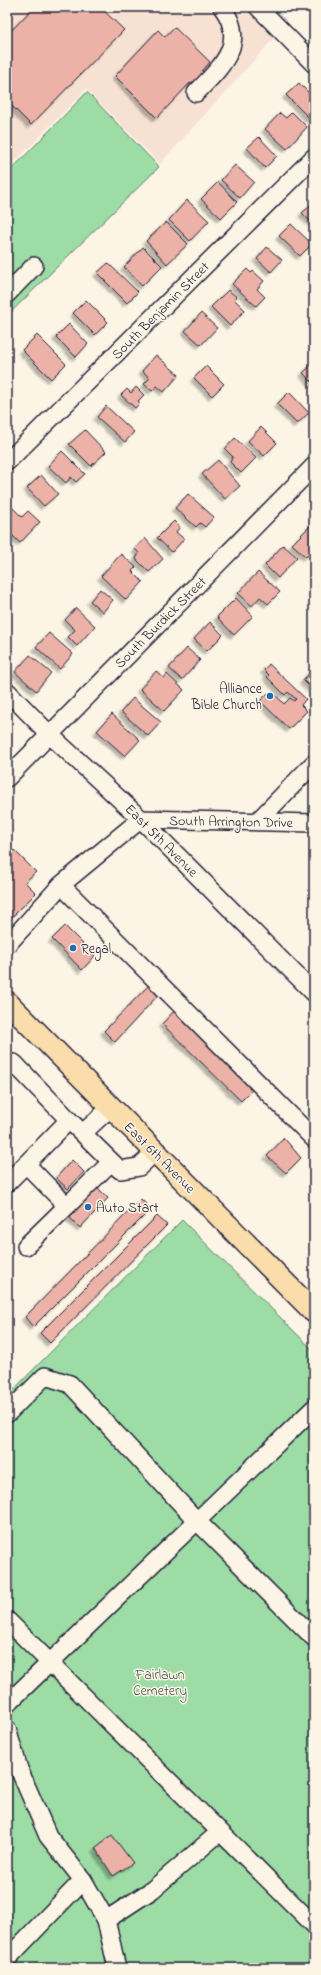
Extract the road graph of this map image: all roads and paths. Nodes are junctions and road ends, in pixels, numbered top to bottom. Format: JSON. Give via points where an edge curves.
{"nodes":[{"id":1,"x":222,"y":7,"type":"edge"},
{"id":2,"x":258,"y":7,"type":"edge"},
{"id":3,"x":314,"y":64,"type":"edge"},
{"id":4,"x":196,"y":93,"type":"dead end"},
{"id":5,"x":314,"y":157,"type":"edge"},
{"id":6,"x":34,"y":266,"type":"dead end"},
{"id":7,"x":7,"y":294,"type":"edge"},
{"id":8,"x":7,"y":462,"type":"edge"},
{"id":9,"x":314,"y":466,"type":"edge"},
{"id":10,"x":7,"y":691,"type":"edge"},
{"id":11,"x":49,"y":734,"type":"junction"},
{"id":12,"x":314,"y":764,"type":"edge"},
{"id":13,"x":7,"y":778,"type":"edge"},
{"id":14,"x":141,"y":819,"type":"junction"},
{"id":15,"x":256,"y":822,"type":"junction"},
{"id":16,"x":314,"y":823,"type":"edge"},
{"id":17,"x":61,"y":885,"type":"junction"},
{"id":18,"x":7,"y":945,"type":"edge"},
{"id":19,"x":314,"y":993,"type":"edge"},
{"id":20,"x":7,"y":1002,"type":"edge"},
{"id":21,"x":9,"y":1065,"type":"edge"},
{"id":22,"x":111,"y":1107,"type":"junction"},
{"id":23,"x":69,"y":1120,"type":"junction"},
{"id":24,"x":83,"y":1133,"type":"junction"},
{"id":25,"x":314,"y":1139,"type":"edge"},
{"id":26,"x":155,"y":1152,"type":"junction"},
{"id":27,"x":111,"y":1162,"type":"junction"},
{"id":28,"x":26,"y":1164,"type":"junction"},
{"id":29,"x":7,"y":1183,"type":"edge"},
{"id":30,"x":67,"y":1206,"type":"junction"},
{"id":31,"x":26,"y":1246,"type":"dead end"},
{"id":32,"x":314,"y":1312,"type":"edge"},
{"id":33,"x":314,"y":1408,"type":"edge"},
{"id":34,"x":7,"y":1414,"type":"edge"},
{"id":35,"x":197,"y":1521,"type":"junction"},
{"id":36,"x":7,"y":1620,"type":"edge"},
{"id":37,"x":314,"y":1638,"type":"edge"},
{"id":38,"x":49,"y":1662,"type":"junction"},
{"id":39,"x":7,"y":1704,"type":"edge"},
{"id":40,"x":7,"y":1728,"type":"edge"},
{"id":41,"x":220,"y":1832,"type":"junction"},
{"id":42,"x":83,"y":1880,"type":"junction"},
{"id":43,"x":106,"y":1920,"type":"junction"},
{"id":44,"x":314,"y":1925,"type":"edge"},
{"id":45,"x":7,"y":1959,"type":"edge"},
{"id":46,"x":117,"y":1968,"type":"edge"}],
"edges":[{"from":1,"to":4,"type":"street","via":[[232,28],[233,44],[225,63]]},
{"from":2,"to":3,"type":"street"},
{"from":5,"to":8,"type":"street","name":"South Benjamin Street"},
{"from":6,"to":7,"type":"street"},
{"from":9,"to":11,"type":"street","name":"South Burdick Street"},
{"from":10,"to":11,"type":"street","name":"East 5th Avenue"},
{"from":11,"to":13,"type":"street","name":"South Burdick Street"},
{"from":11,"to":14,"type":"street","name":"East 5th Avenue"},
{"from":12,"to":15,"type":"street"},
{"from":14,"to":15,"type":"street","name":"South Arrington Drive"},
{"from":14,"to":17,"type":"street"},
{"from":14,"to":19,"type":"street","name":"East 5th Avenue"},
{"from":15,"to":16,"type":"street","name":"South Arrington Drive"},
{"from":17,"to":18,"type":"street"},
{"from":17,"to":25,"type":"street"},
{"from":20,"to":22,"type":"main road","name":"East 6th Avenue"},
{"from":21,"to":23,"type":"street"},
{"from":22,"to":24,"type":"street"},
{"from":22,"to":26,"type":"main road","name":"East 6th Avenue"},
{"from":23,"to":24,"type":"street"},
{"from":23,"to":28,"type":"street"},
{"from":24,"to":27,"type":"street"},
{"from":26,"to":27,"type":"street","via":[[139,1167],[120,1170]]},
{"from":26,"to":32,"type":"main road","name":"East 6th Avenue"},
{"from":27,"to":30,"type":"street"},
{"from":28,"to":29,"type":"street"},
{"from":28,"to":30,"type":"street"},
{"from":30,"to":31,"type":"street"},
{"from":33,"to":35,"type":"street"},
{"from":34,"to":35,"type":"street","via":[[45,1376],[70,1384]]},
{"from":35,"to":37,"type":"street"},
{"from":35,"to":38,"type":"street"},
{"from":36,"to":38,"type":"street"},
{"from":38,"to":39,"type":"street"},
{"from":38,"to":41,"type":"street"},
{"from":40,"to":42,"type":"street","via":[[19,1769],[48,1836]]},
{"from":41,"to":43,"type":"street","via":[[152,1890]]},
{"from":41,"to":44,"type":"street"},
{"from":42,"to":43,"type":"street"},
{"from":42,"to":45,"type":"street"},
{"from":43,"to":46,"type":"street"}]}
